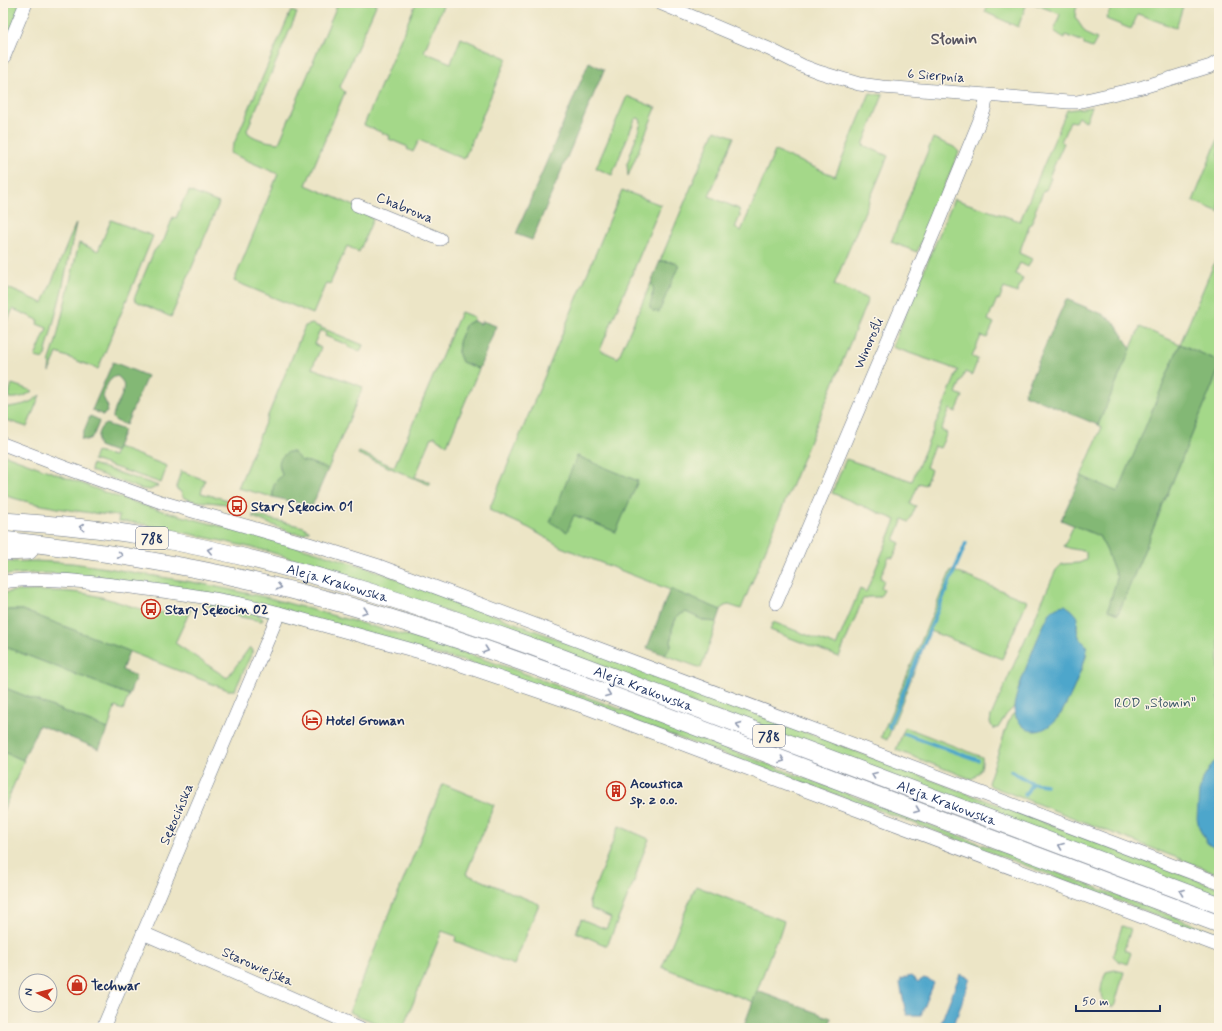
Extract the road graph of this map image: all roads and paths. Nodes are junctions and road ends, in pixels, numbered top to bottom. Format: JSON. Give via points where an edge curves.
{"nodes":[{"id":1,"x":26,"y":3,"type":"edge"},
{"id":2,"x":660,"y":3,"type":"edge"},
{"id":3,"x":3,"y":59,"type":"edge"},
{"id":4,"x":1219,"y":61,"type":"edge"},
{"id":5,"x":987,"y":95,"type":"junction"},
{"id":6,"x":357,"y":205,"type":"dead end"},
{"id":7,"x":440,"y":239,"type":"dead end"},
{"id":8,"x":3,"y":444,"type":"edge"},
{"id":9,"x":3,"y":508,"type":"edge"},
{"id":10,"x":3,"y":520,"type":"edge"},
{"id":11,"x":54,"y":525,"type":"junction"},
{"id":12,"x":3,"y":540,"type":"edge"},
{"id":13,"x":81,"y":550,"type":"junction"},
{"id":14,"x":3,"y":552,"type":"edge"},
{"id":15,"x":3,"y":582,"type":"edge"},
{"id":16,"x":776,"y":603,"type":"dead end"},
{"id":17,"x":279,"y":612,"type":"junction"},
{"id":18,"x":1219,"y":883,"type":"edge"},
{"id":19,"x":1219,"y":906,"type":"edge"},
{"id":20,"x":1219,"y":924,"type":"edge"},
{"id":21,"x":143,"y":934,"type":"junction"},
{"id":22,"x":1219,"y":946,"type":"edge"},
{"id":23,"x":103,"y":1028,"type":"edge"},
{"id":24,"x":360,"y":1028,"type":"edge"}],
"edges":[{"from":1,"to":3,"type":"street"},
{"from":2,"to":5,"type":"street","name":"6 Sierpnia","via":[[769,48],[826,75],[882,88]]},
{"from":4,"to":5,"type":"street","name":"6 Sierpnia","via":[[1211,66],[1143,87],[1076,102]]},
{"from":5,"to":16,"type":"street","name":"Winorośli","via":[[984,110]]},
{"from":6,"to":7,"type":"street","name":"Chabrowa"},
{"from":8,"to":18,"type":"street","via":[[161,502],[379,566]]},
{"from":9,"to":11,"type":"main road"},
{"from":10,"to":11,"type":"main road","number":"788"},
{"from":19,"to":11,"type":"main road","name":"Aleja Krakowska","number":"788","one_way":true,"via":[[534,647],[385,596],[199,547],[99,529]]},
{"from":12,"to":13,"type":"main road","number":"788"},
{"from":13,"to":14,"type":"main road"},
{"from":13,"to":20,"type":"main road","name":"Aleja Krakowska","number":"788","one_way":true,"via":[[195,568],[283,588],[442,635],[551,673]]},
{"from":15,"to":17,"type":"street","via":[[29,580],[109,585],[206,598]]},
{"from":17,"to":21,"type":"street","name":"Sękocińska"},
{"from":17,"to":22,"type":"street","via":[[438,657],[582,706]]},
{"from":21,"to":23,"type":"street","name":"Sękocińska"},
{"from":21,"to":24,"type":"street","name":"Starowiejska"}]}
